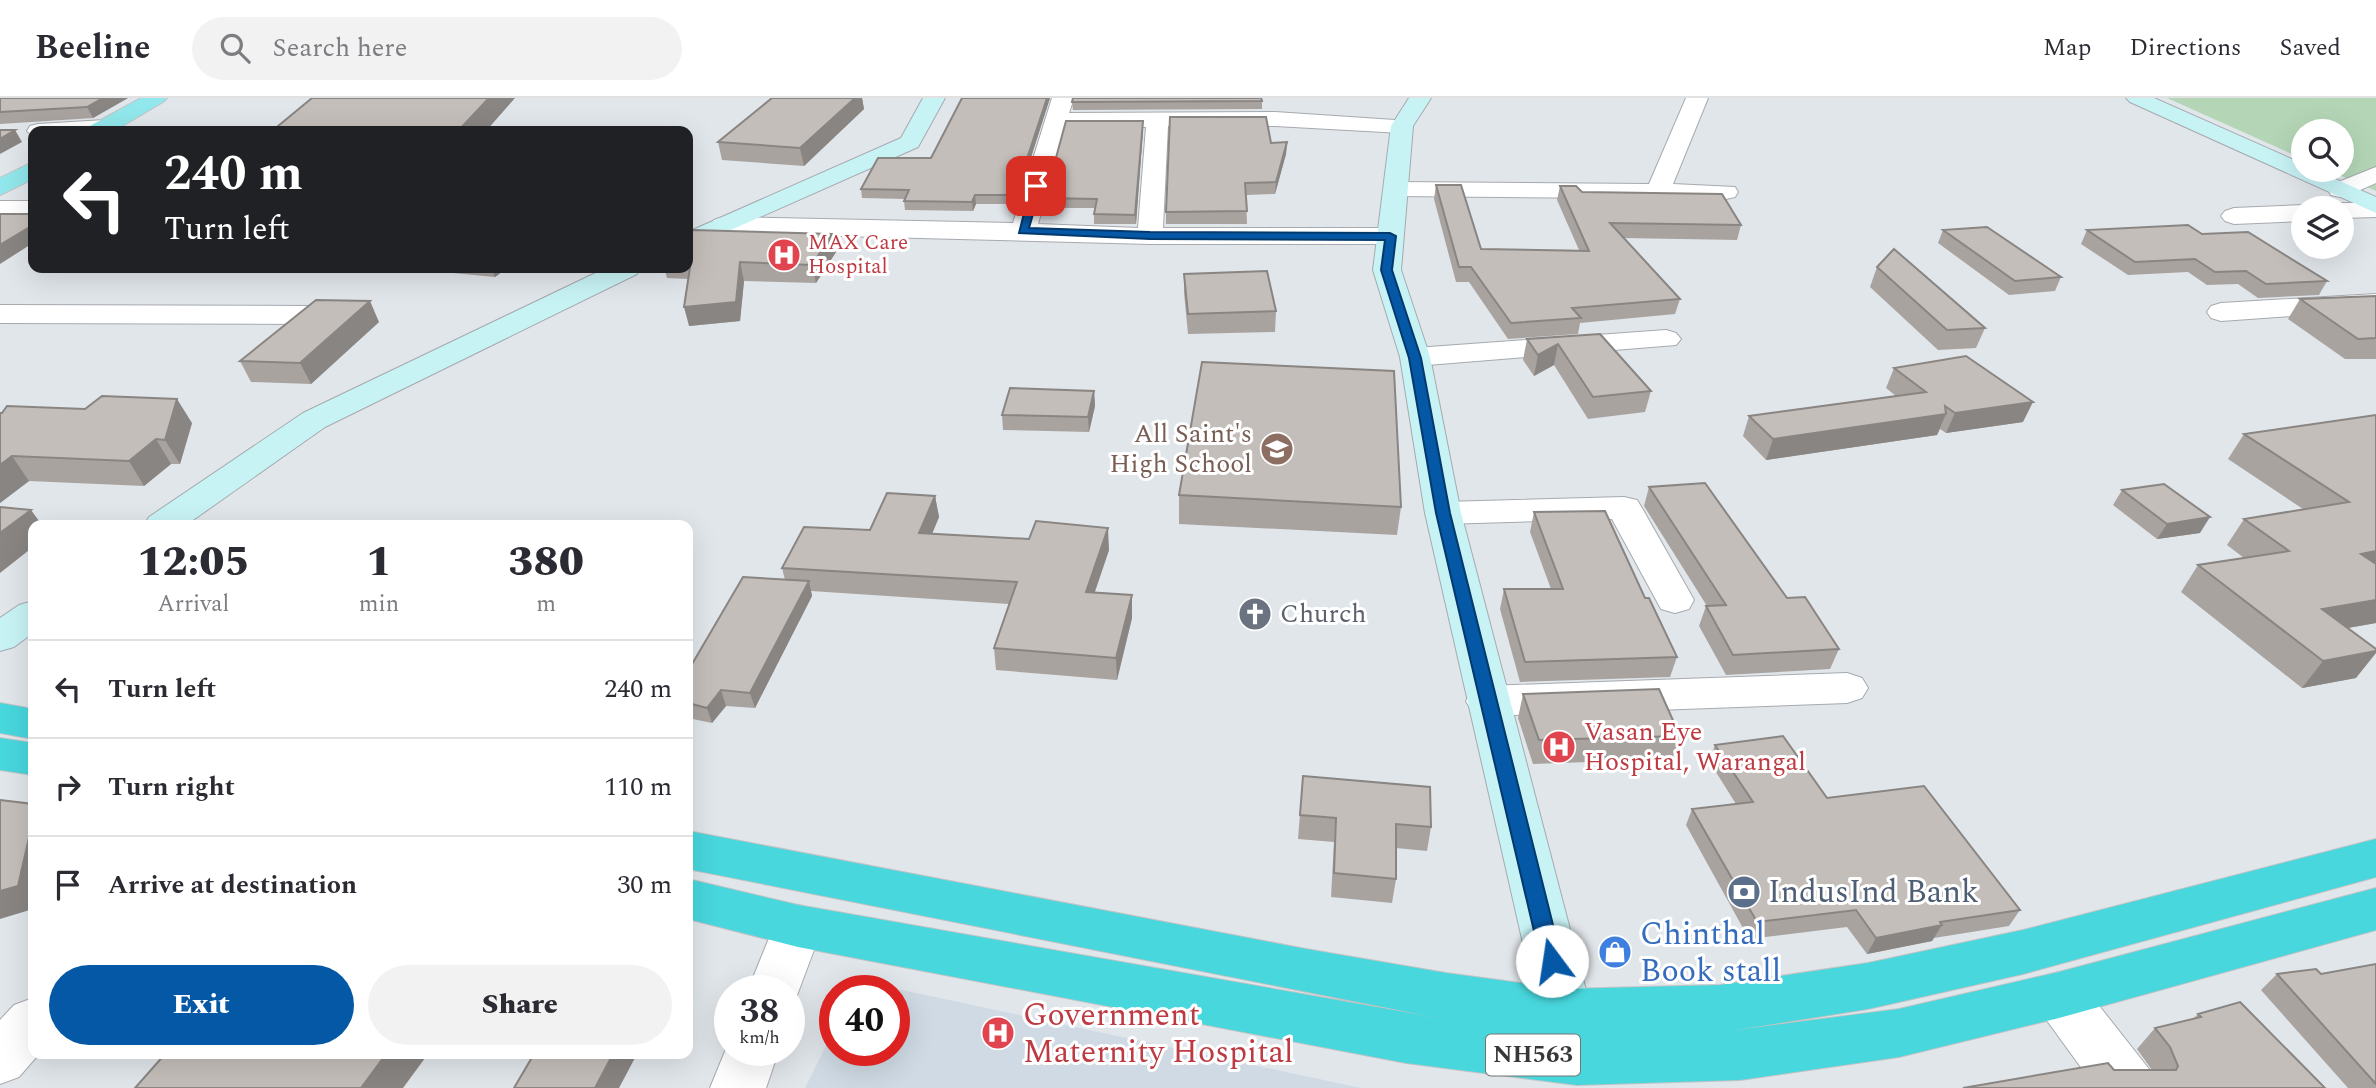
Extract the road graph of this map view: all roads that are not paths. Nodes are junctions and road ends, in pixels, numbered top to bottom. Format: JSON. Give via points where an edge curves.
{"nodes":[{"id":1,"x":156,"y":98,"type":"edge"},
{"id":2,"x":934,"y":98,"type":"edge"},
{"id":3,"x":1697,"y":98,"type":"edge"},
{"id":4,"x":2137,"y":98,"type":"edge"},
{"id":5,"x":1060,"y":109,"type":"edge"},
{"id":6,"x":1164,"y":112,"type":"edge"},
{"id":7,"x":1411,"y":112,"type":"edge"},
{"id":8,"x":106,"y":126,"type":"edge"},
{"id":9,"x":28,"y":172,"type":"edge"},
{"id":10,"x":2376,"y":174,"type":"edge"},
{"id":11,"x":0,"y":188,"type":"edge"},
{"id":12,"x":1396,"y":189,"type":"junction"},
{"id":13,"x":1659,"y":190,"type":"junction"},
{"id":14,"x":1726,"y":192,"type":"dead end"},
{"id":15,"x":2331,"y":196,"type":"edge"},
{"id":16,"x":2347,"y":196,"type":"edge"},
{"id":17,"x":2354,"y":204,"type":"edge"},
{"id":18,"x":0,"y":208,"type":"edge"},
{"id":19,"x":28,"y":208,"type":"edge"},
{"id":20,"x":2376,"y":208,"type":"edge"},
{"id":21,"x":2291,"y":214,"type":"edge"},
{"id":22,"x":2234,"y":216,"type":"dead end"},
{"id":23,"x":723,"y":225,"type":"junction"},
{"id":24,"x":1023,"y":230,"type":"junction"},
{"id":25,"x":1150,"y":236,"type":"junction"},
{"id":26,"x":1390,"y":236,"type":"junction"},
{"id":27,"x":693,"y":239,"type":"edge"},
{"id":28,"x":617,"y":273,"type":"edge"},
{"id":29,"x":2376,"y":302,"type":"edge"},
{"id":30,"x":2221,"y":312,"type":"dead end"},
{"id":31,"x":0,"y":314,"type":"edge"},
{"id":32,"x":312,"y":315,"type":"edge"},
{"id":33,"x":1666,"y":340,"type":"dead end"},
{"id":34,"x":1415,"y":358,"type":"junction"},
{"id":35,"x":1443,"y":513,"type":"junction"},
{"id":36,"x":169,"y":520,"type":"edge"},
{"id":37,"x":1675,"y":600,"type":"dead end"},
{"id":38,"x":1847,"y":688,"type":"dead end"},
{"id":39,"x":1487,"y":701,"type":"junction"},
{"id":40,"x":0,"y":718,"type":"edge"},
{"id":41,"x":28,"y":723,"type":"edge"},
{"id":42,"x":0,"y":754,"type":"edge"},
{"id":43,"x":28,"y":758,"type":"edge"},
{"id":44,"x":693,"y":851,"type":"edge"},
{"id":45,"x":2376,"y":858,"type":"edge"},
{"id":46,"x":693,"y":899,"type":"edge"},
{"id":47,"x":2376,"y":909,"type":"edge"},
{"id":48,"x":798,"y":926,"type":"junction"},
{"id":49,"x":780,"y":975,"type":"edge"},
{"id":50,"x":2059,"y":995,"type":"junction"},
{"id":51,"x":28,"y":1028,"type":"edge"},
{"id":52,"x":1576,"y":1054,"type":"edge"},
{"id":53,"x":0,"y":1059,"type":"edge"},
{"id":54,"x":746,"y":1066,"type":"edge"},
{"id":55,"x":738,"y":1088,"type":"edge"},
{"id":56,"x":2129,"y":1088,"type":"edge"}],
"edges":[{"from":1,"to":8,"type":"main road"},
{"from":2,"to":23,"type":"street","via":[[910,142]]},
{"from":3,"to":13,"type":"street"},
{"from":4,"to":15,"type":"street"},
{"from":5,"to":6,"type":"street"},
{"from":5,"to":24,"type":"street"},
{"from":6,"to":7,"type":"street","via":[[1275,119]]},
{"from":6,"to":25,"type":"street"},
{"from":7,"to":12,"type":"street"},
{"from":9,"to":11,"type":"main road"},
{"from":10,"to":16,"type":"street"},
{"from":12,"to":13,"type":"street"},
{"from":12,"to":26,"type":"street"},
{"from":13,"to":14,"type":"street"},
{"from":17,"to":20,"type":"street"},
{"from":18,"to":19,"type":"street"},
{"from":21,"to":22,"type":"street"},
{"from":23,"to":24,"type":"street"},
{"from":23,"to":27,"type":"street"},
{"from":24,"to":25,"type":"street"},
{"from":25,"to":26,"type":"street"},
{"from":26,"to":34,"type":"street","via":[[1387,270]]},
{"from":28,"to":36,"type":"street","via":[[314,420]]},
{"from":29,"to":30,"type":"street"},
{"from":31,"to":32,"type":"street"},
{"from":33,"to":34,"type":"street"},
{"from":34,"to":35,"type":"street"},
{"from":35,"to":37,"type":"street","via":[[1624,508]]},
{"from":35,"to":39,"type":"street"},
{"from":38,"to":39,"type":"street"},
{"from":39,"to":52,"type":"street"},
{"from":40,"to":41,"type":"highway"},
{"from":42,"to":43,"type":"highway"},
{"from":44,"to":52,"type":"highway","number":"NH563","via":[[1446,996]]},
{"from":45,"to":52,"type":"highway","number":"NH563","via":[[2023,952],[1868,986],[1720,1009]]},
{"from":46,"to":48,"type":"highway","number":"NH563"},
{"from":47,"to":50,"type":"highway","number":"NH563"},
{"from":48,"to":49,"type":"street"},
{"from":48,"to":52,"type":"highway","number":"NH563","via":[[1406,1038]]},
{"from":50,"to":52,"type":"highway","number":"NH563","via":[[1899,1033],[1753,1054]]},
{"from":50,"to":56,"type":"street"},
{"from":51,"to":53,"type":"street"},
{"from":54,"to":55,"type":"street"}]}
